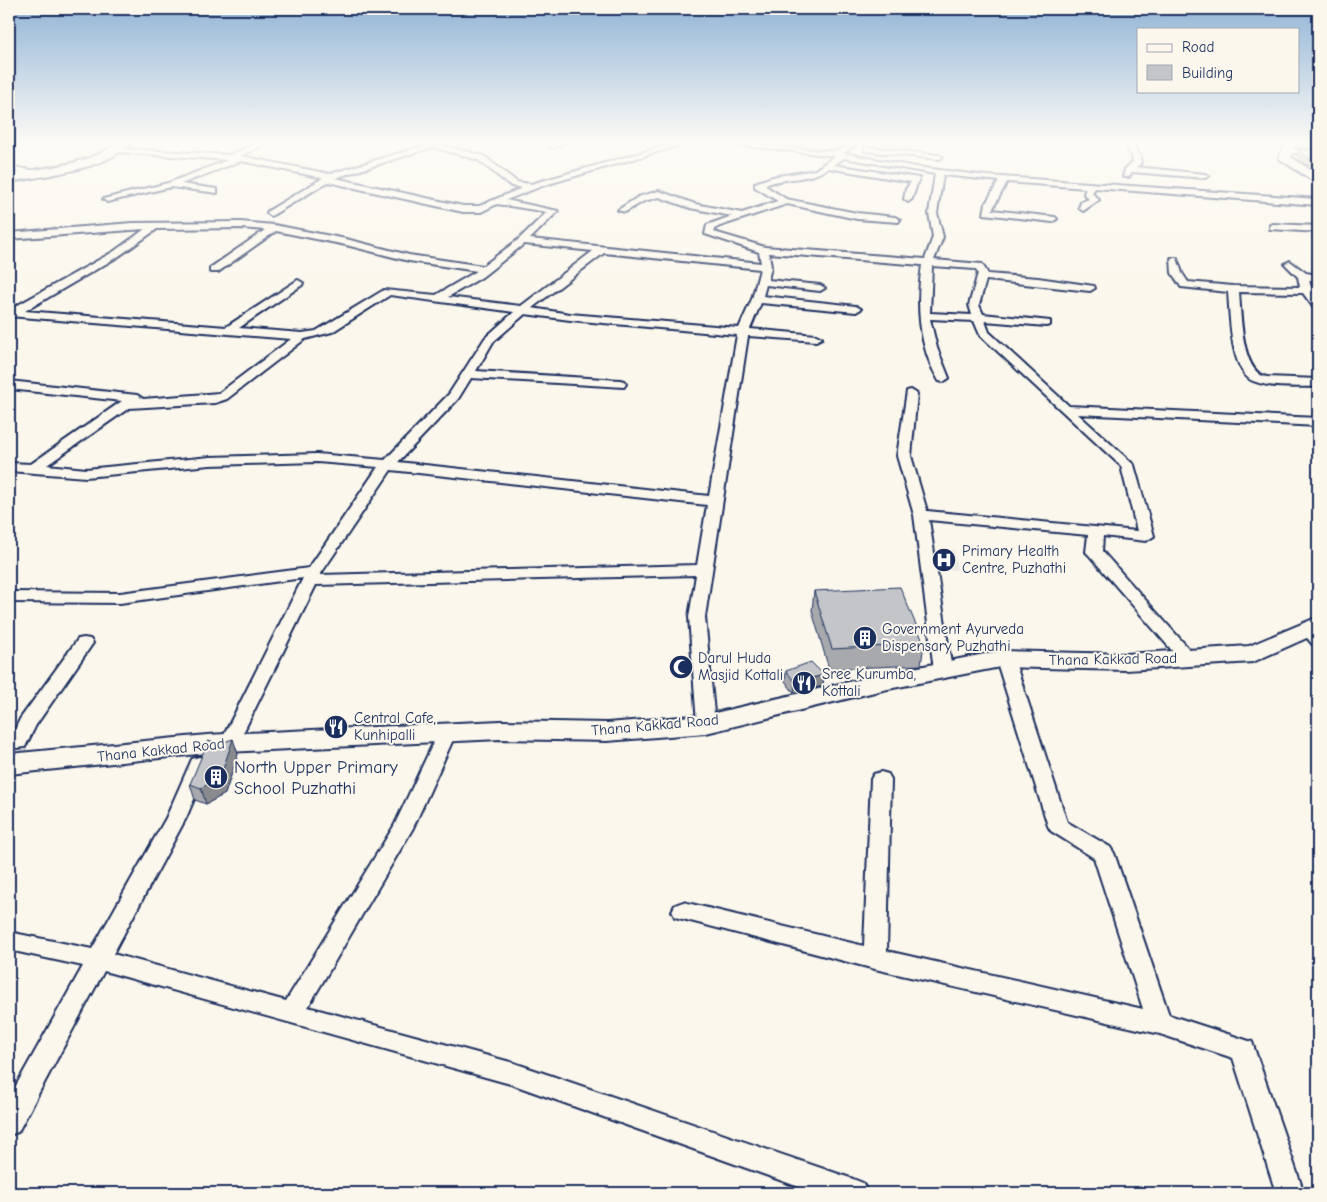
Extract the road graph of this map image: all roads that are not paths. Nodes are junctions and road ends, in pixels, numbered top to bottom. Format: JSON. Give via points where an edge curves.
{"nodes":[{"id":1,"x":111,"y":198,"type":"edge"},
{"id":2,"x":295,"y":198,"type":"edge"},
{"id":3,"x":408,"y":198,"type":"edge"},
{"id":4,"x":503,"y":198,"type":"edge"},
{"id":5,"x":644,"y":198,"type":"edge"},
{"id":6,"x":670,"y":198,"type":"edge"},
{"id":7,"x":779,"y":198,"type":"edge"},
{"id":8,"x":935,"y":198,"type":"edge"},
{"id":9,"x":993,"y":198,"type":"edge"},
{"id":10,"x":1093,"y":198,"type":"edge"},
{"id":11,"x":1263,"y":198,"type":"edge"},
{"id":12,"x":107,"y":199,"type":"dead end"},
{"id":13,"x":782,"y":200,"type":"junction"},
{"id":14,"x":496,"y":201,"type":"junction"},
{"id":15,"x":1318,"y":202,"type":"edge"},
{"id":16,"x":1083,"y":208,"type":"dead end"},
{"id":17,"x":622,"y":210,"type":"dead end"},
{"id":18,"x":271,"y":213,"type":"dead end"},
{"id":19,"x":743,"y":216,"type":"junction"},
{"id":20,"x":1052,"y":219,"type":"dead end"},
{"id":21,"x":895,"y":220,"type":"dead end"},
{"id":22,"x":156,"y":225,"type":"junction"},
{"id":23,"x":1273,"y":227,"type":"dead end"},
{"id":24,"x":274,"y":228,"type":"junction"},
{"id":25,"x":1318,"y":229,"type":"edge"},
{"id":26,"x":9,"y":236,"type":"edge"},
{"id":27,"x":522,"y":241,"type":"junction"},
{"id":28,"x":764,"y":250,"type":"junction"},
{"id":29,"x":600,"y":251,"type":"junction"},
{"id":30,"x":1174,"y":260,"type":"dead end"},
{"id":31,"x":930,"y":262,"type":"junction"},
{"id":32,"x":1290,"y":264,"type":"dead end"},
{"id":33,"x":766,"y":267,"type":"junction"},
{"id":34,"x":482,"y":269,"type":"junction"},
{"id":35,"x":1037,"y":269,"type":"dead end"},
{"id":36,"x":214,"y":270,"type":"dead end"},
{"id":37,"x":1302,"y":276,"type":"junction"},
{"id":38,"x":982,"y":277,"type":"junction"},
{"id":39,"x":1318,"y":278,"type":"edge"},
{"id":40,"x":1036,"y":281,"type":"junction"},
{"id":41,"x":762,"y":282,"type":"junction"},
{"id":42,"x":298,"y":283,"type":"dead end"},
{"id":43,"x":820,"y":288,"type":"dead end"},
{"id":44,"x":1090,"y":288,"type":"dead end"},
{"id":45,"x":1233,"y":289,"type":"junction"},
{"id":46,"x":1306,"y":290,"type":"junction"},
{"id":47,"x":439,"y":298,"type":"junction"},
{"id":48,"x":757,"y":299,"type":"junction"},
{"id":49,"x":1318,"y":306,"type":"edge"},
{"id":50,"x":856,"y":308,"type":"dead end"},
{"id":51,"x":523,"y":310,"type":"junction"},
{"id":52,"x":11,"y":313,"type":"edge"},
{"id":53,"x":924,"y":316,"type":"junction"},
{"id":54,"x":978,"y":318,"type":"junction"},
{"id":55,"x":1046,"y":323,"type":"dead end"},
{"id":56,"x":228,"y":330,"type":"junction"},
{"id":57,"x":743,"y":332,"type":"junction"},
{"id":58,"x":302,"y":336,"type":"junction"},
{"id":59,"x":816,"y":338,"type":"dead end"},
{"id":60,"x":467,"y":374,"type":"junction"},
{"id":61,"x":943,"y":378,"type":"dead end"},
{"id":62,"x":1318,"y":383,"type":"edge"},
{"id":63,"x":620,"y":384,"type":"dead end"},
{"id":64,"x":9,"y":385,"type":"edge"},
{"id":65,"x":911,"y":394,"type":"dead end"},
{"id":66,"x":164,"y":402,"type":"junction"},
{"id":67,"x":1066,"y":410,"type":"junction"},
{"id":68,"x":1318,"y":422,"type":"edge"},
{"id":69,"x":388,"y":465,"type":"junction"},
{"id":70,"x":9,"y":467,"type":"edge"},
{"id":71,"x":34,"y":468,"type":"junction"},
{"id":72,"x":714,"y":501,"type":"junction"},
{"id":73,"x":921,"y":515,"type":"junction"},
{"id":74,"x":1096,"y":532,"type":"junction"},
{"id":75,"x":704,"y":570,"type":"junction"},
{"id":76,"x":312,"y":576,"type":"junction"},
{"id":77,"x":9,"y":597,"type":"edge"},
{"id":78,"x":1315,"y":631,"type":"edge"},
{"id":79,"x":84,"y":642,"type":"dead end"},
{"id":80,"x":1188,"y":658,"type":"junction"},
{"id":81,"x":1005,"y":659,"type":"junction"},
{"id":82,"x":943,"y":670,"type":"junction"},
{"id":83,"x":706,"y":724,"type":"junction"},
{"id":84,"x":447,"y":733,"type":"junction"},
{"id":85,"x":218,"y":743,"type":"junction"},
{"id":86,"x":11,"y":750,"type":"edge"},
{"id":87,"x":881,"y":779,"type":"dead end"},
{"id":88,"x":683,"y":911,"type":"dead end"},
{"id":89,"x":9,"y":941,"type":"edge"},
{"id":90,"x":875,"y":959,"type":"junction"},
{"id":91,"x":100,"y":960,"type":"junction"},
{"id":92,"x":292,"y":1012,"type":"junction"},
{"id":93,"x":1160,"y":1023,"type":"junction"},
{"id":94,"x":9,"y":1123,"type":"edge"},
{"id":95,"x":853,"y":1193,"type":"edge"},
{"id":96,"x":1290,"y":1193,"type":"edge"}],
"edges":[{"from":1,"to":12,"type":"street"},
{"from":2,"to":18,"type":"street"},
{"from":3,"to":14,"type":"street","via":[[463,209],[481,209]]},
{"from":4,"to":14,"type":"street"},
{"from":5,"to":17,"type":"street"},
{"from":6,"to":19,"type":"street"},
{"from":7,"to":13,"type":"street"},
{"from":8,"to":31,"type":"street","via":[[933,213],[938,237]]},
{"from":9,"to":20,"type":"street","via":[[987,212]]},
{"from":10,"to":16,"type":"street","via":[[1095,200],[1084,204]]},
{"from":11,"to":15,"type":"street"},
{"from":13,"to":19,"type":"street","via":[[785,202]]},
{"from":13,"to":21,"type":"street","via":[[857,216]]},
{"from":14,"to":27,"type":"street","via":[[554,211]]},
{"from":19,"to":28,"type":"street","via":[[710,227],[710,234]]},
{"from":22,"to":24,"type":"street"},
{"from":22,"to":26,"type":"street"},
{"from":22,"to":52,"type":"street","via":[[123,249]]},
{"from":23,"to":25,"type":"street"},
{"from":24,"to":34,"type":"street","via":[[409,258]]},
{"from":24,"to":36,"type":"street"},
{"from":27,"to":29,"type":"street"},
{"from":27,"to":34,"type":"street"},
{"from":28,"to":31,"type":"street"},
{"from":28,"to":33,"type":"street"},
{"from":29,"to":33,"type":"street"},
{"from":29,"to":51,"type":"street"},
{"from":30,"to":45,"type":"street","via":[[1185,285]]},
{"from":31,"to":38,"type":"street","via":[[978,266]]},
{"from":31,"to":53,"type":"street","via":[[927,266]]},
{"from":32,"to":37,"type":"street"},
{"from":33,"to":41,"type":"street"},
{"from":34,"to":47,"type":"street","via":[[478,275]]},
{"from":35,"to":40,"type":"street"},
{"from":37,"to":39,"type":"street"},
{"from":37,"to":46,"type":"street"},
{"from":38,"to":40,"type":"street"},
{"from":38,"to":54,"type":"street","via":[[974,305]]},
{"from":40,"to":44,"type":"street"},
{"from":41,"to":43,"type":"street"},
{"from":41,"to":48,"type":"street"},
{"from":42,"to":56,"type":"street"},
{"from":45,"to":46,"type":"street"},
{"from":45,"to":62,"type":"street","via":[[1238,341],[1247,370],[1256,378]]},
{"from":46,"to":49,"type":"street"},
{"from":47,"to":51,"type":"street"},
{"from":47,"to":58,"type":"street","via":[[388,292],[328,330]]},
{"from":48,"to":50,"type":"street"},
{"from":48,"to":57,"type":"street"},
{"from":51,"to":57,"type":"street"},
{"from":51,"to":60,"type":"street","via":[[489,340]]},
{"from":52,"to":56,"type":"street"},
{"from":53,"to":54,"type":"street"},
{"from":53,"to":61,"type":"street"},
{"from":54,"to":55,"type":"street"},
{"from":54,"to":67,"type":"street","via":[[984,333]]},
{"from":56,"to":58,"type":"street"},
{"from":57,"to":59,"type":"street"},
{"from":57,"to":72,"type":"street"},
{"from":58,"to":66,"type":"street","via":[[223,396]]},
{"from":60,"to":63,"type":"street"},
{"from":60,"to":69,"type":"street","via":[[454,396]]},
{"from":64,"to":66,"type":"street"},
{"from":65,"to":73,"type":"street","via":[[904,456]]},
{"from":66,"to":71,"type":"street","via":[[118,407]]},
{"from":67,"to":68,"type":"street"},
{"from":67,"to":74,"type":"street","via":[[1127,465],[1146,536]]},
{"from":69,"to":71,"type":"street","via":[[317,458],[86,472]]},
{"from":69,"to":72,"type":"street"},
{"from":69,"to":76,"type":"street"},
{"from":70,"to":71,"type":"street"},
{"from":72,"to":75,"type":"street"},
{"from":73,"to":74,"type":"street"},
{"from":73,"to":82,"type":"street"},
{"from":74,"to":80,"type":"street","via":[[1094,552]]},
{"from":75,"to":76,"type":"street"},
{"from":75,"to":83,"type":"street","via":[[697,617]]},
{"from":76,"to":77,"type":"street","via":[[120,598]]},
{"from":76,"to":85,"type":"street"},
{"from":78,"to":80,"type":"main road","name":"Thana Kakkad Road","via":[[1253,654]]},
{"from":79,"to":86,"type":"street"},
{"from":80,"to":81,"type":"main road","name":"Thana Kakkad Road","via":[[1126,662]]},
{"from":81,"to":82,"type":"main road","name":"Thana Kakkad Road"},
{"from":81,"to":93,"type":"street","via":[[1058,826],[1103,853]]},
{"from":82,"to":83,"type":"main road","name":"Thana Kakkad Road"},
{"from":83,"to":84,"type":"main road","name":"Thana Kakkad Road","via":[[607,732],[500,730]]},
{"from":84,"to":85,"type":"main road","name":"Thana Kakkad Road"},
{"from":84,"to":92,"type":"street","via":[[403,828]]},
{"from":85,"to":86,"type":"main road","name":"Thana Kakkad Road"},
{"from":85,"to":91,"type":"street"},
{"from":87,"to":90,"type":"street"},
{"from":88,"to":90,"type":"street"},
{"from":89,"to":91,"type":"street"},
{"from":90,"to":93,"type":"street"},
{"from":91,"to":92,"type":"street"},
{"from":91,"to":94,"type":"street"},
{"from":92,"to":95,"type":"street","via":[[514,1074]]},
{"from":93,"to":96,"type":"street","via":[[1243,1050]]}]}
